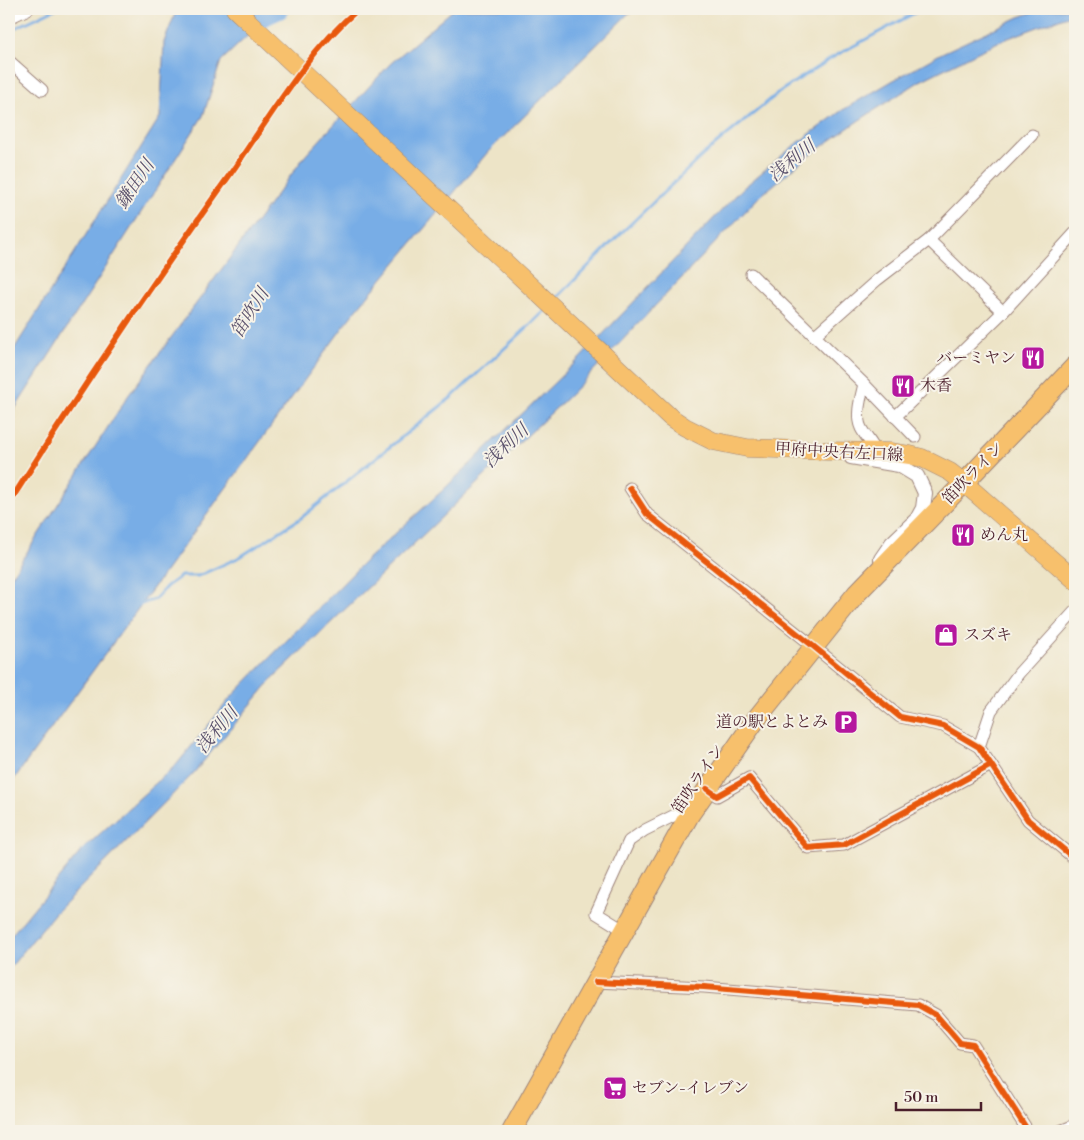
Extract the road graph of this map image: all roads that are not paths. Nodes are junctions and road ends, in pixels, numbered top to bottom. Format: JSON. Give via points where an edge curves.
{"nodes":[{"id":1,"x":28,"y":9,"type":"edge"},
{"id":2,"x":235,"y":9,"type":"edge"},
{"id":3,"x":9,"y":18,"type":"edge"},
{"id":4,"x":9,"y":61,"type":"edge"},
{"id":5,"x":42,"y":90,"type":"dead end"},
{"id":6,"x":1032,"y":135,"type":"dead end"},
{"id":7,"x":1075,"y":233,"type":"edge"},
{"id":8,"x":929,"y":240,"type":"junction"},
{"id":9,"x":751,"y":274,"type":"dead end"},
{"id":10,"x":1003,"y":312,"type":"junction"},
{"id":11,"x":815,"y":335,"type":"junction"},
{"id":12,"x":1075,"y":366,"type":"edge"},
{"id":13,"x":864,"y":384,"type":"junction"},
{"id":14,"x":895,"y":417,"type":"junction"},
{"id":15,"x":915,"y":437,"type":"dead end"},
{"id":16,"x":827,"y":451,"type":"junction"},
{"id":17,"x":876,"y":452,"type":"junction"},
{"id":18,"x":964,"y":483,"type":"junction"},
{"id":19,"x":630,"y":488,"type":"dead end"},
{"id":20,"x":1075,"y":580,"type":"edge"},
{"id":21,"x":857,"y":592,"type":"junction"},
{"id":22,"x":1075,"y":611,"type":"edge"},
{"id":23,"x":814,"y":646,"type":"junction"},
{"id":24,"x":979,"y":747,"type":"junction"},
{"id":25,"x":991,"y":765,"type":"junction"},
{"id":26,"x":707,"y":789,"type":"junction"},
{"id":27,"x":690,"y":814,"type":"junction"},
{"id":28,"x":1075,"y":859,"type":"edge"},
{"id":29,"x":625,"y":931,"type":"junction"},
{"id":30,"x":596,"y":982,"type":"junction"},
{"id":31,"x":1075,"y":1125,"type":"edge"},
{"id":32,"x":512,"y":1131,"type":"edge"},
{"id":33,"x":1028,"y":1131,"type":"edge"},
{"id":34,"x":1060,"y":1131,"type":"edge"}],
"edges":[{"from":1,"to":3,"type":"street"},
{"from":2,"to":16,"type":"main road","name":"甲府中央右左口線","via":[[670,417],[706,438],[728,444],[747,448]]},
{"from":4,"to":5,"type":"street"},
{"from":6,"to":8,"type":"street"},
{"from":7,"to":10,"type":"street"},
{"from":8,"to":10,"type":"street"},
{"from":8,"to":11,"type":"street","via":[[877,280]]},
{"from":9,"to":11,"type":"street"},
{"from":10,"to":14,"type":"street"},
{"from":11,"to":13,"type":"street"},
{"from":12,"to":18,"type":"highway","name":"笛吹ライン"},
{"from":13,"to":14,"type":"street"},
{"from":13,"to":17,"type":"street","via":[[859,409],[861,427]]},
{"from":14,"to":15,"type":"street"},
{"from":16,"to":17,"type":"main road","name":"甲府中央右左口線"},
{"from":16,"to":21,"type":"street","via":[[898,465],[917,476],[925,493],[917,519],[892,543]]},
{"from":17,"to":18,"type":"main road","name":"甲府中央右左口線","via":[[922,458]]},
{"from":18,"to":20,"type":"main road","name":"甲府中央右左口線"},
{"from":18,"to":21,"type":"highway","name":"笛吹ライン"},
{"from":19,"to":23,"type":"street","via":[[647,514]]},
{"from":21,"to":23,"type":"highway","name":"笛吹ライン"},
{"from":22,"to":24,"type":"street","via":[[1019,673],[991,711]]},
{"from":23,"to":24,"type":"street","via":[[900,717],[943,726]]},
{"from":23,"to":26,"type":"highway","name":"笛吹ライン","via":[[757,718]]},
{"from":24,"to":25,"type":"street"},
{"from":25,"to":26,"type":"street","via":[[844,845],[808,848],[749,778],[717,796]]},
{"from":25,"to":28,"type":"street","via":[[1028,820]]},
{"from":26,"to":27,"type":"highway","name":"笛吹ライン"},
{"from":27,"to":29,"type":"highway","name":"笛吹ライン"},
{"from":27,"to":29,"type":"street","via":[[681,812],[629,841],[596,913]]},
{"from":29,"to":30,"type":"highway","name":"笛吹ライン"},
{"from":30,"to":32,"type":"highway","name":"笛吹ライン"},
{"from":30,"to":33,"type":"street","via":[[704,987],[918,1005],[936,1015],[960,1043],[973,1045]]},
{"from":31,"to":34,"type":"street"}]}
